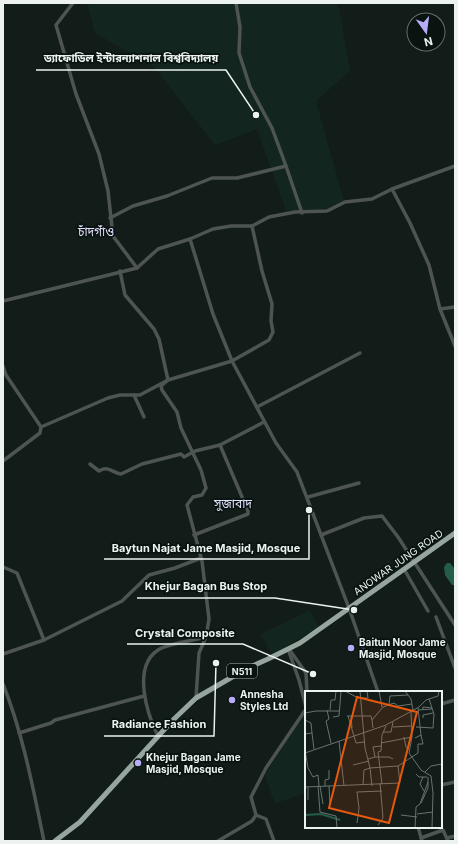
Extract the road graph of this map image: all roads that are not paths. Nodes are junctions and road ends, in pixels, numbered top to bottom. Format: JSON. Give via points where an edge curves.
{"nodes":[{"id":1,"x":72,"y":3,"type":"edge"},
{"id":2,"x":236,"y":3,"type":"edge"},
{"id":3,"x":286,"y":166,"type":"junction"},
{"id":4,"x":455,"y":166,"type":"edge"},
{"id":5,"x":392,"y":189,"type":"junction"},
{"id":6,"x":302,"y":213,"type":"junction"},
{"id":7,"x":110,"y":218,"type":"junction"},
{"id":8,"x":252,"y":226,"type":"junction"},
{"id":9,"x":190,"y":239,"type":"junction"},
{"id":10,"x":137,"y":268,"type":"junction"},
{"id":11,"x":120,"y":271,"type":"junction"},
{"id":12,"x":3,"y":301,"type":"edge"},
{"id":13,"x":455,"y":307,"type":"edge"},
{"id":14,"x":440,"y":309,"type":"junction"},
{"id":15,"x":455,"y":346,"type":"edge"},
{"id":16,"x":360,"y":353,"type":"dead end"},
{"id":17,"x":232,"y":361,"type":"junction"},
{"id":18,"x":3,"y":366,"type":"edge"},
{"id":19,"x":168,"y":380,"type":"junction"},
{"id":20,"x":134,"y":395,"type":"junction"},
{"id":21,"x":257,"y":407,"type":"junction"},
{"id":22,"x":144,"y":417,"type":"dead end"},
{"id":23,"x":264,"y":422,"type":"junction"},
{"id":24,"x":41,"y":427,"type":"junction"},
{"id":25,"x":220,"y":445,"type":"junction"},
{"id":26,"x":192,"y":453,"type":"junction"},
{"id":27,"x":3,"y":461,"type":"edge"},
{"id":28,"x":90,"y":464,"type":"dead end"},
{"id":29,"x":359,"y":483,"type":"dead end"},
{"id":30,"x":308,"y":497,"type":"junction"},
{"id":31,"x":455,"y":533,"type":"edge"},
{"id":32,"x":194,"y":535,"type":"junction"},
{"id":33,"x":321,"y":535,"type":"junction"},
{"id":34,"x":201,"y":558,"type":"junction"},
{"id":35,"x":413,"y":562,"type":"junction"},
{"id":36,"x":3,"y":567,"type":"edge"},
{"id":37,"x":404,"y":569,"type":"junction"},
{"id":38,"x":349,"y":608,"type":"junction"},
{"id":39,"x":428,"y":611,"type":"dead end"},
{"id":40,"x":436,"y":617,"type":"dead end"},
{"id":41,"x":455,"y":625,"type":"edge"},
{"id":42,"x":206,"y":637,"type":"junction"},
{"id":43,"x":44,"y":640,"type":"junction"},
{"id":44,"x":288,"y":649,"type":"junction"},
{"id":45,"x":3,"y":654,"type":"edge"},
{"id":46,"x":455,"y":668,"type":"edge"},
{"id":47,"x":3,"y":684,"type":"edge"},
{"id":48,"x":307,"y":691,"type":"edge"},
{"id":49,"x":378,"y":691,"type":"edge"},
{"id":50,"x":144,"y":696,"type":"junction"},
{"id":51,"x":196,"y":698,"type":"junction"},
{"id":52,"x":455,"y":700,"type":"edge"},
{"id":53,"x":305,"y":704,"type":"edge"},
{"id":54,"x":442,"y":704,"type":"edge"},
{"id":55,"x":305,"y":710,"type":"edge"},
{"id":56,"x":19,"y":733,"type":"junction"},
{"id":57,"x":158,"y":736,"type":"junction"},
{"id":58,"x":455,"y":782,"type":"edge"},
{"id":59,"x":442,"y":785,"type":"edge"},
{"id":60,"x":256,"y":815,"type":"junction"},
{"id":61,"x":418,"y":828,"type":"edge"},
{"id":62,"x":455,"y":836,"type":"edge"},
{"id":63,"x":422,"y":840,"type":"edge"},
{"id":64,"x":448,"y":840,"type":"edge"},
{"id":65,"x":44,"y":841,"type":"edge"},
{"id":66,"x":55,"y":841,"type":"edge"},
{"id":67,"x":218,"y":841,"type":"edge"},
{"id":68,"x":274,"y":841,"type":"edge"}],
"edges":[{"from":1,"to":7,"type":"street","via":[[56,25],[76,94],[99,154],[108,191]]},
{"from":2,"to":3,"type":"street","via":[[240,27],[239,53],[250,87],[272,128]]},
{"from":3,"to":6,"type":"street"},
{"from":3,"to":7,"type":"street","via":[[237,178],[212,178],[168,196],[133,206]]},
{"from":4,"to":5,"type":"street"},
{"from":5,"to":6,"type":"street","via":[[372,199],[345,202],[327,211]]},
{"from":5,"to":14,"type":"street","via":[[429,264]]},
{"from":6,"to":8,"type":"street","via":[[269,217]]},
{"from":7,"to":10,"type":"street","via":[[113,236]]},
{"from":8,"to":9,"type":"street","via":[[212,229]]},
{"from":8,"to":17,"type":"street","via":[[272,304],[273,332],[269,340]]},
{"from":9,"to":10,"type":"street","via":[[158,249]]},
{"from":9,"to":17,"type":"street","via":[[213,314]]},
{"from":10,"to":11,"type":"street"},
{"from":11,"to":12,"type":"street"},
{"from":11,"to":19,"type":"street","via":[[125,295],[154,328],[159,339]]},
{"from":13,"to":14,"type":"street"},
{"from":14,"to":15,"type":"street"},
{"from":16,"to":21,"type":"street"},
{"from":17,"to":19,"type":"street"},
{"from":17,"to":21,"type":"street"},
{"from":18,"to":24,"type":"street","via":[[6,375]]},
{"from":19,"to":20,"type":"street","via":[[149,392]]},
{"from":19,"to":26,"type":"street","via":[[162,386],[162,390],[178,412],[181,428]]},
{"from":20,"to":22,"type":"street"},
{"from":20,"to":24,"type":"street","via":[[108,398]]},
{"from":21,"to":23,"type":"street"},
{"from":23,"to":25,"type":"street"},
{"from":23,"to":30,"type":"street","via":[[297,472]]},
{"from":24,"to":27,"type":"street","via":[[40,433]]},
{"from":25,"to":26,"type":"street"},
{"from":25,"to":32,"type":"street","via":[[248,513],[245,517]]},
{"from":26,"to":28,"type":"street","via":[[184,457],[181,454],[142,464],[120,474],[110,469],[99,471]]},
{"from":26,"to":32,"type":"street","via":[[201,470],[206,488],[202,495],[193,497],[186,505]]},
{"from":29,"to":30,"type":"street"},
{"from":30,"to":33,"type":"street"},
{"from":31,"to":35,"type":"highway","name":"ANOWAR JUNG ROAD","number":"N511"},
{"from":32,"to":34,"type":"street"},
{"from":33,"to":35,"type":"street","via":[[364,518],[382,516]]},
{"from":33,"to":38,"type":"street"},
{"from":34,"to":42,"type":"street","via":[[209,619]]},
{"from":34,"to":43,"type":"street","via":[[149,575],[122,602]]},
{"from":35,"to":37,"type":"highway","name":"ANOWAR JUNG ROAD","number":"N511"},
{"from":35,"to":41,"type":"street"},
{"from":36,"to":43,"type":"street","via":[[17,573]]},
{"from":37,"to":38,"type":"highway","name":"ANOWAR JUNG ROAD","number":"N511"},
{"from":37,"to":39,"type":"street"},
{"from":38,"to":44,"type":"highway","name":"ANOWAR JUNG ROAD","number":"N511"},
{"from":38,"to":49,"type":"street"},
{"from":40,"to":46,"type":"street"},
{"from":42,"to":50,"type":"street","via":[[158,649],[145,672]]},
{"from":42,"to":51,"type":"street","via":[[199,654]]},
{"from":43,"to":45,"type":"street"},
{"from":44,"to":48,"type":"street","via":[[306,672]]},
{"from":44,"to":51,"type":"highway","name":"ANOWAR JUNG ROAD","number":"N511","via":[[246,669]]},
{"from":44,"to":53,"type":"street"},
{"from":47,"to":56,"type":"street"},
{"from":50,"to":56,"type":"street","via":[[55,720]]},
{"from":50,"to":57,"type":"street","via":[[149,718]]},
{"from":51,"to":57,"type":"highway","name":"ANOWAR JUNG ROAD","number":"N511"},
{"from":52,"to":54,"type":"street"},
{"from":55,"to":60,"type":"street","via":[[266,768],[251,797]]},
{"from":56,"to":65,"type":"street"},
{"from":57,"to":66,"type":"highway","name":"ANOWAR JUNG ROAD","number":"N511","via":[[90,812]]},
{"from":58,"to":59,"type":"street"},
{"from":60,"to":67,"type":"street","via":[[252,821]]},
{"from":60,"to":68,"type":"street","via":[[266,819]]},
{"from":61,"to":63,"type":"street"},
{"from":62,"to":64,"type":"street"},
{"from":63,"to":64,"type":"street","via":[[443,830]]}]}
